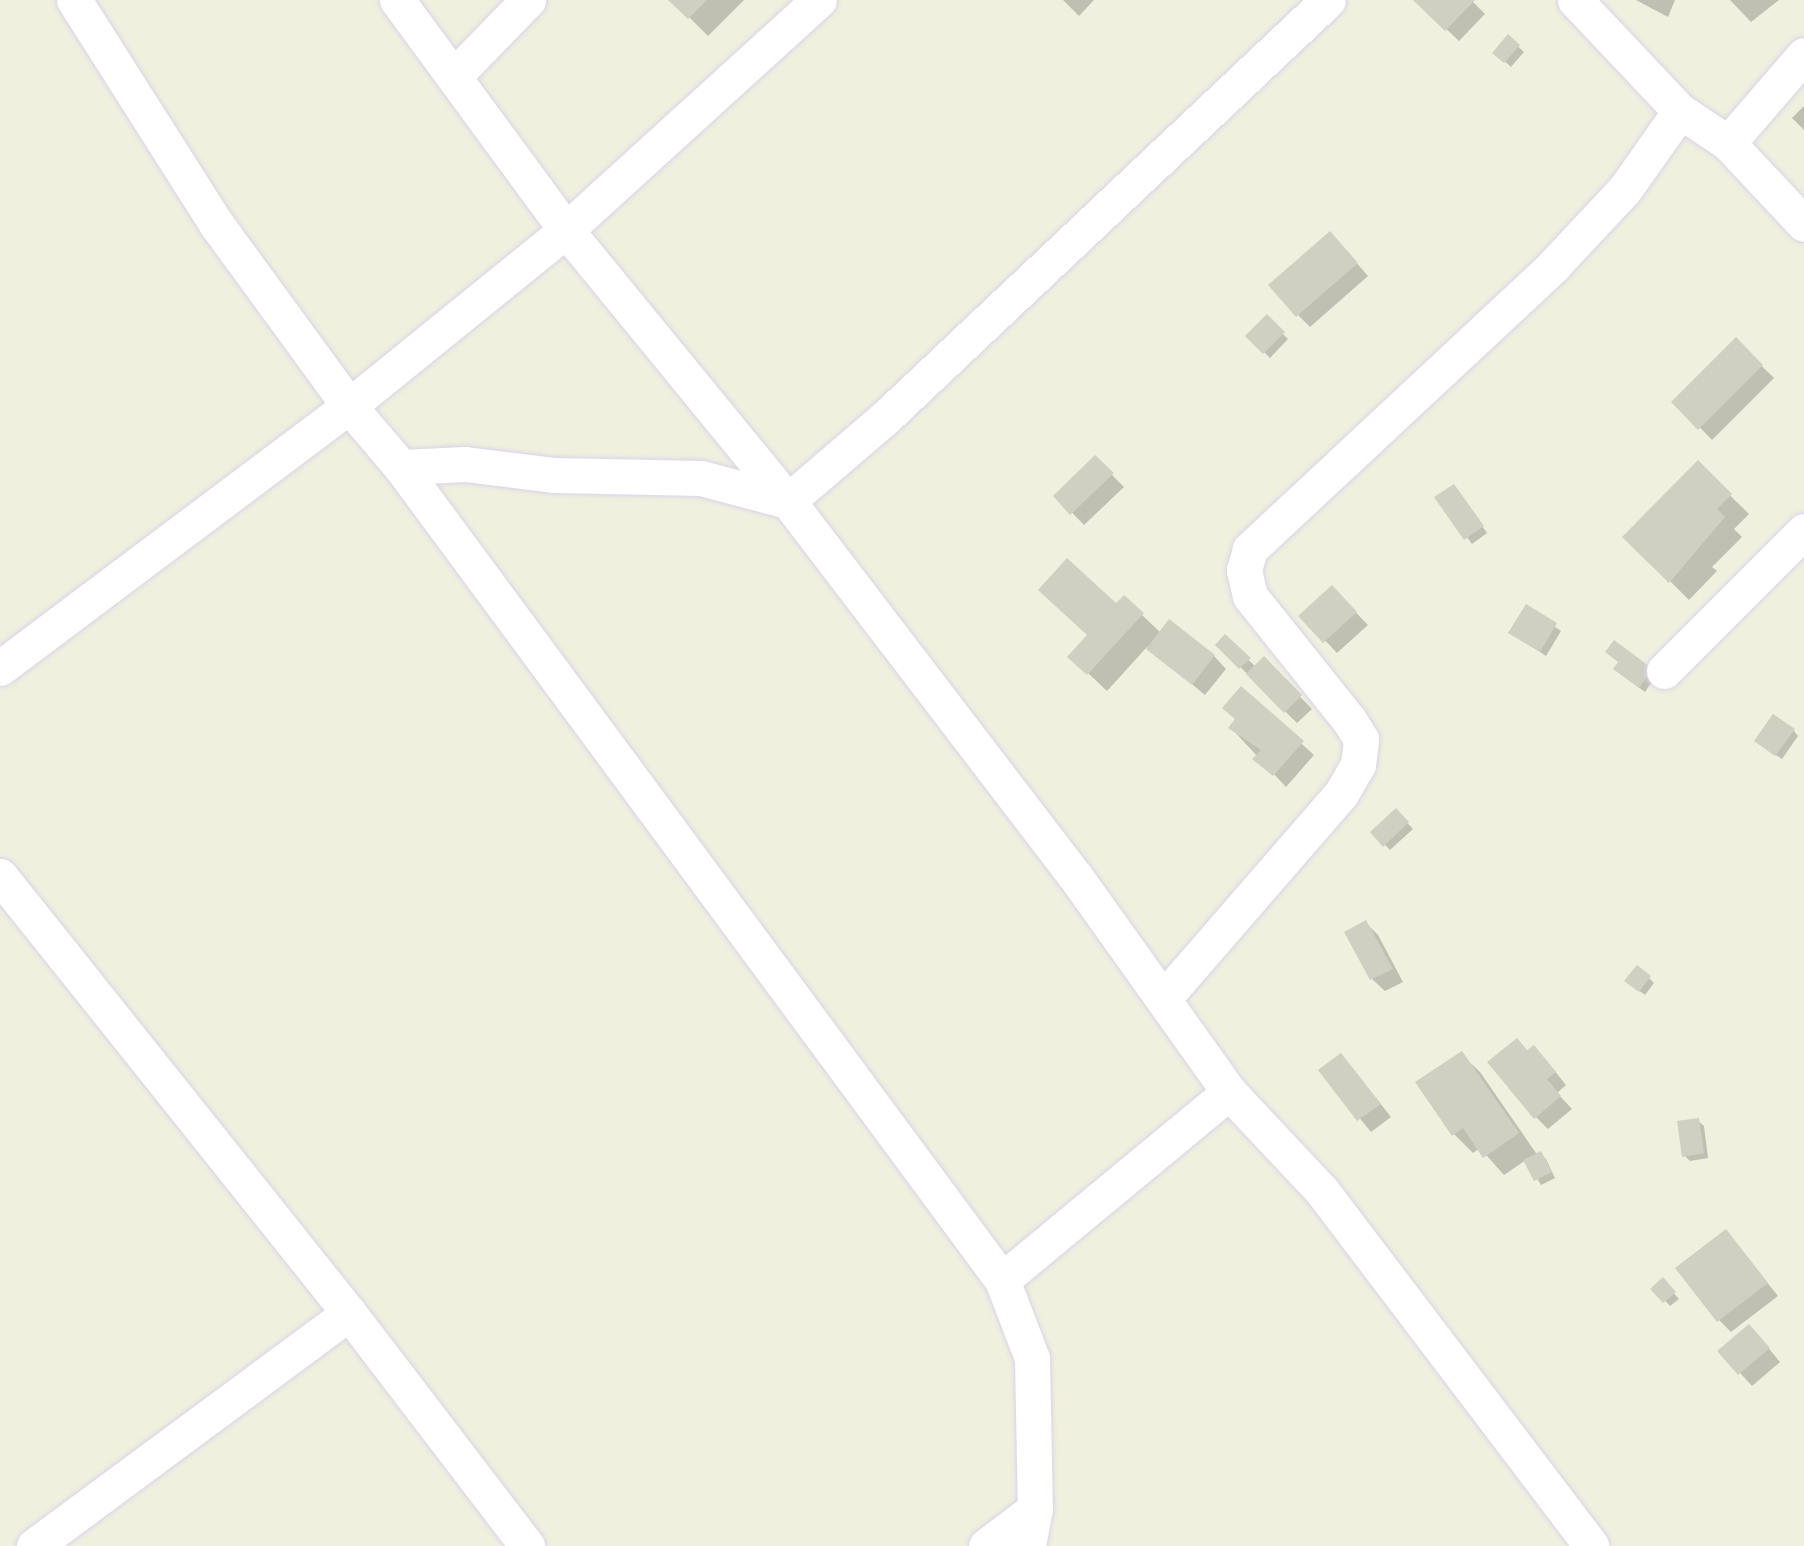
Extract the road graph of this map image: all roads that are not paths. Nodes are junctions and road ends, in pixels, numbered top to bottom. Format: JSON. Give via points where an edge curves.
{"nodes":[{"id":1,"x":74,"y":0,"type":"edge"},
{"id":2,"x":397,"y":0,"type":"edge"},
{"id":3,"x":528,"y":0,"type":"edge"},
{"id":4,"x":819,"y":0,"type":"edge"},
{"id":5,"x":1328,"y":0,"type":"edge"},
{"id":6,"x":1576,"y":0,"type":"edge"},
{"id":7,"x":1804,"y":55,"type":"edge"},
{"id":8,"x":455,"y":75,"type":"junction"},
{"id":9,"x":1680,"y":111,"type":"junction"},
{"id":10,"x":1728,"y":143,"type":"junction"},
{"id":11,"x":1804,"y":224,"type":"edge"},
{"id":12,"x":566,"y":230,"type":"junction"},
{"id":13,"x":349,"y":406,"type":"junction"},
{"id":14,"x":401,"y":467,"type":"junction"},
{"id":15,"x":788,"y":501,"type":"junction"},
{"id":16,"x":1804,"y":530,"type":"edge"},
{"id":17,"x":0,"y":668,"type":"edge"},
{"id":18,"x":1664,"y":671,"type":"dead end"},
{"id":19,"x":0,"y":876,"type":"edge"},
{"id":20,"x":1164,"y":998,"type":"junction"},
{"id":21,"x":1229,"y":1092,"type":"junction"},
{"id":22,"x":1002,"y":1280,"type":"junction"},
{"id":23,"x":349,"y":1313,"type":"junction"},
{"id":24,"x":1035,"y":1509,"type":"junction"},
{"id":25,"x":1588,"y":1545,"type":"edge"},
{"id":26,"x":34,"y":1546,"type":"edge"},
{"id":27,"x":527,"y":1546,"type":"edge"},
{"id":28,"x":986,"y":1546,"type":"edge"},
{"id":29,"x":1028,"y":1546,"type":"edge"}],
"edges":[{"from":1,"to":13,"type":"street","via":[[217,225]]},
{"from":2,"to":8,"type":"street"},
{"from":3,"to":8,"type":"street"},
{"from":4,"to":12,"type":"street"},
{"from":5,"to":15,"type":"street","via":[[887,416]]},
{"from":6,"to":9,"type":"street"},
{"from":7,"to":10,"type":"street"},
{"from":8,"to":12,"type":"street"},
{"from":9,"to":10,"type":"street"},
{"from":9,"to":20,"type":"street","via":[[1624,189],[1553,266],[1250,549],[1244,570],[1250,596],[1349,720],[1361,739],[1358,765],[1341,794]]},
{"from":10,"to":11,"type":"street"},
{"from":12,"to":13,"type":"street"},
{"from":12,"to":15,"type":"street"},
{"from":13,"to":14,"type":"street"},
{"from":13,"to":17,"type":"street"},
{"from":14,"to":15,"type":"street","via":[[465,464],[554,475],[701,478]]},
{"from":14,"to":22,"type":"street"},
{"from":15,"to":20,"type":"street"},
{"from":16,"to":18,"type":"street"},
{"from":19,"to":23,"type":"street"},
{"from":20,"to":21,"type":"street"},
{"from":21,"to":22,"type":"street"},
{"from":21,"to":25,"type":"street","via":[[1322,1191]]},
{"from":22,"to":24,"type":"street","via":[[1032,1358]]},
{"from":23,"to":26,"type":"street"},
{"from":23,"to":27,"type":"street"},
{"from":24,"to":28,"type":"street"},
{"from":24,"to":29,"type":"street"}]}
